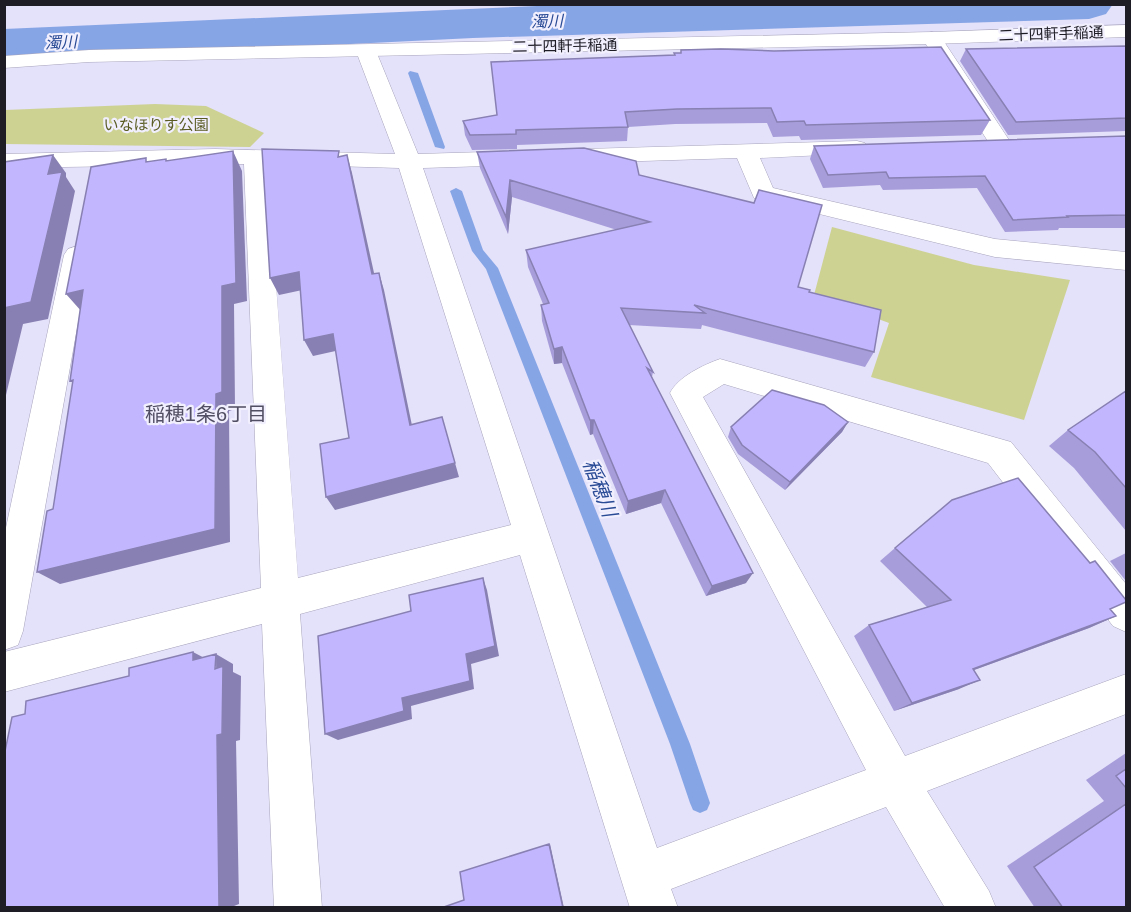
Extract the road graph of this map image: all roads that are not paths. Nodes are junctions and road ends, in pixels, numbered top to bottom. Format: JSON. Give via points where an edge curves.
{"nodes":[{"id":1,"x":1126,"y":31,"type":"edge"},
{"id":2,"x":932,"y":38,"type":"junction"},
{"id":3,"x":366,"y":51,"type":"junction"},
{"id":4,"x":4,"y":62,"type":"edge"},
{"id":5,"x":977,"y":144,"type":"edge"},
{"id":6,"x":884,"y":147,"type":"edge"},
{"id":7,"x":745,"y":151,"type":"junction"},
{"id":8,"x":255,"y":157,"type":"junction"},
{"id":9,"x":4,"y":161,"type":"edge"},
{"id":10,"x":410,"y":161,"type":"junction"},
{"id":11,"x":82,"y":228,"type":"edge"},
{"id":12,"x":1126,"y":261,"type":"edge"},
{"id":13,"x":532,"y":536,"type":"junction"},
{"id":14,"x":279,"y":601,"type":"junction"},
{"id":15,"x":1126,"y":613,"type":"edge"},
{"id":16,"x":4,"y":631,"type":"edge"},
{"id":17,"x":4,"y":672,"type":"edge"},
{"id":18,"x":1126,"y":694,"type":"edge"},
{"id":19,"x":896,"y":782,"type":"junction"},
{"id":20,"x":649,"y":892,"type":"edge"},
{"id":21,"x":298,"y":908,"type":"edge"},
{"id":22,"x":972,"y":908,"type":"edge"}],
"edges":[{"from":1,"to":2,"type":"street","name":"二十四軒手稲通"},
{"from":2,"to":3,"type":"street","name":"二十四軒手稲通"},
{"from":2,"to":5,"type":"street","via":[[1012,143]]},
{"from":3,"to":4,"type":"street","name":"二十四軒手稲通","via":[[89,56]]},
{"from":3,"to":10,"type":"street"},
{"from":6,"to":7,"type":"street"},
{"from":7,"to":10,"type":"street"},
{"from":7,"to":12,"type":"street","via":[[763,193],[995,248]]},
{"from":8,"to":9,"type":"street","via":[[93,170]]},
{"from":8,"to":10,"type":"street"},
{"from":8,"to":14,"type":"street"},
{"from":10,"to":13,"type":"street"},
{"from":11,"to":16,"type":"street"},
{"from":13,"to":14,"type":"street"},
{"from":13,"to":20,"type":"street"},
{"from":14,"to":17,"type":"street"},
{"from":14,"to":21,"type":"street"},
{"from":15,"to":19,"type":"street","via":[[999,452],[720,371],[685,393]]},
{"from":18,"to":19,"type":"street"},
{"from":19,"to":20,"type":"street"},
{"from":19,"to":22,"type":"street"}]}
